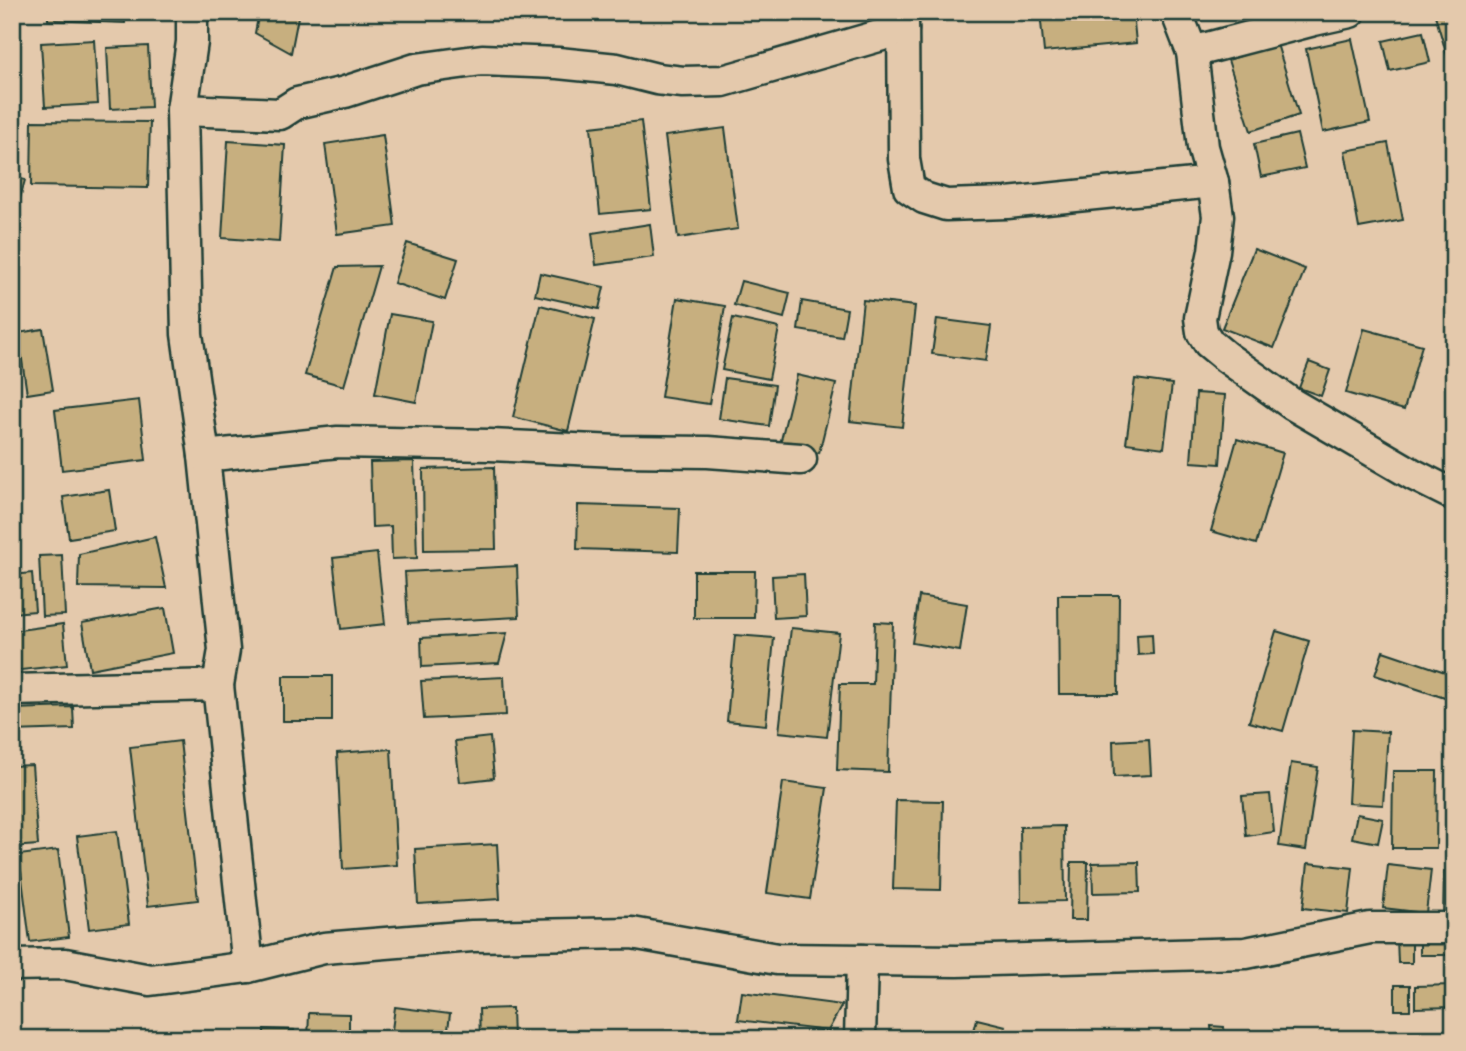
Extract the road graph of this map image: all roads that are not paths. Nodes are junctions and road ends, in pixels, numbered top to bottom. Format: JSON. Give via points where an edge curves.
{"nodes":[{"id":1,"x":192,"y":12,"type":"edge"},
{"id":2,"x":1178,"y":12,"type":"edge"},
{"id":3,"x":1350,"y":12,"type":"edge"},
{"id":4,"x":903,"y":20,"type":"edge"},
{"id":5,"x":1192,"y":52,"type":"junction"},
{"id":6,"x":182,"y":110,"type":"junction"},
{"id":7,"x":1213,"y":182,"type":"junction"},
{"id":8,"x":204,"y":456,"type":"junction"},
{"id":9,"x":800,"y":459,"type":"dead end"},
{"id":10,"x":1454,"y":495,"type":"edge"},
{"id":11,"x":218,"y":685,"type":"junction"},
{"id":12,"x":12,"y":690,"type":"edge"},
{"id":13,"x":1454,"y":928,"type":"edge"},
{"id":14,"x":862,"y":960,"type":"junction"},
{"id":15,"x":12,"y":965,"type":"edge"},
{"id":16,"x":248,"y":967,"type":"junction"},
{"id":17,"x":860,"y":1039,"type":"edge"}],
"edges":[{"from":1,"to":6,"type":"street"},
{"from":2,"to":5,"type":"street"},
{"from":3,"to":5,"type":"street"},
{"from":4,"to":6,"type":"street","via":[[723,81],[683,82],[617,69],[482,60],[416,69],[297,103],[280,114]]},
{"from":4,"to":7,"type":"street","via":[[904,159],[909,188],[924,198],[946,205],[1007,203]]},
{"from":5,"to":7,"type":"street","via":[[1203,148]]},
{"from":6,"to":8,"type":"street","via":[[187,334]]},
{"from":7,"to":10,"type":"street","via":[[1217,216],[1214,251],[1200,317],[1209,343],[1292,404]]},
{"from":8,"to":9,"type":"street","via":[[338,442],[708,452]]},
{"from":8,"to":11,"type":"street","via":[[224,650]]},
{"from":11,"to":12,"type":"street"},
{"from":11,"to":16,"type":"street"},
{"from":13,"to":14,"type":"street","via":[[1370,928],[1246,953]]},
{"from":14,"to":16,"type":"street","via":[[777,959],[632,933],[472,936],[324,948]]},
{"from":14,"to":17,"type":"street"},
{"from":15,"to":16,"type":"street","via":[[65,964],[150,980]]}]}
